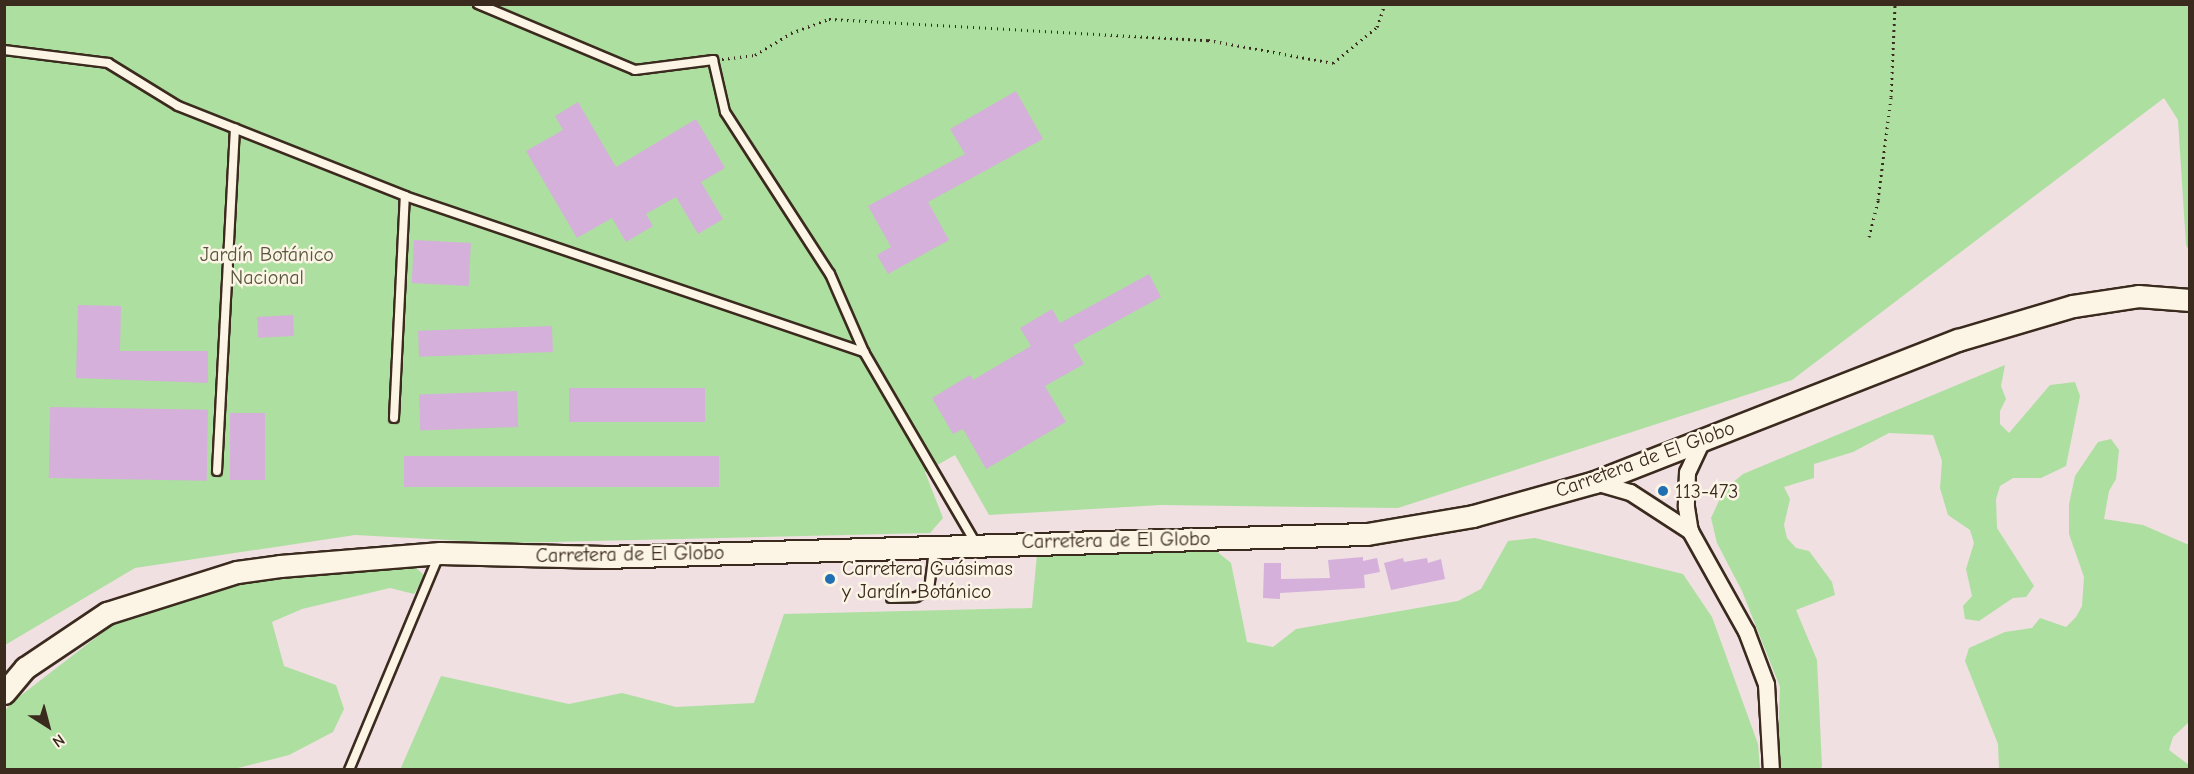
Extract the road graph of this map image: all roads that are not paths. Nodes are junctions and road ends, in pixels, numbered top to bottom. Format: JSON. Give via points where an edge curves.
{"nodes":[{"id":1,"x":478,"y":4,"type":"edge"},
{"id":2,"x":4,"y":50,"type":"edge"},
{"id":3,"x":235,"y":128,"type":"junction"},
{"id":4,"x":405,"y":195,"type":"junction"},
{"id":5,"x":2190,"y":300,"type":"edge"},
{"id":6,"x":864,"y":352,"type":"junction"},
{"id":7,"x":394,"y":418,"type":"dead end"},
{"id":8,"x":1703,"y":438,"type":"junction"},
{"id":9,"x":217,"y":471,"type":"dead end"},
{"id":10,"x":1595,"y":482,"type":"junction"},
{"id":11,"x":1690,"y":531,"type":"junction"},
{"id":12,"x":976,"y":543,"type":"junction"},
{"id":13,"x":934,"y":545,"type":"junction"},
{"id":14,"x":440,"y":553,"type":"junction"},
{"id":15,"x":891,"y":598,"type":"dead end"},
{"id":16,"x":4,"y":693,"type":"edge"},
{"id":17,"x":349,"y":770,"type":"edge"},
{"id":18,"x":1771,"y":770,"type":"edge"}],
"edges":[{"from":1,"to":6,"type":"lane","via":[[635,70],[713,60],[724,112],[830,274]]},
{"from":2,"to":3,"type":"lane","via":[[108,63],[178,106]]},
{"from":3,"to":4,"type":"lane"},
{"from":3,"to":9,"type":"lane"},
{"from":4,"to":6,"type":"lane"},
{"from":4,"to":7,"type":"lane"},
{"from":5,"to":8,"type":"main road","name":"Carretera de El Globo","via":[[2138,296],[2073,306],[1958,340]]},
{"from":6,"to":12,"type":"lane"},
{"from":8,"to":10,"type":"main road","name":"Carretera de El Globo"},
{"from":8,"to":11,"type":"street","via":[[1687,472]]},
{"from":10,"to":11,"type":"street","via":[[1630,492]]},
{"from":10,"to":12,"type":"main road","name":"Carretera de El Globo","via":[[1473,516],[1367,534]]},
{"from":11,"to":18,"type":"street","via":[[1746,631],[1766,684]]},
{"from":12,"to":13,"type":"main road","name":"Carretera de El Globo"},
{"from":13,"to":14,"type":"main road","name":"Carretera de El Globo","via":[[604,557]]},
{"from":13,"to":15,"type":"lane","via":[[929,590],[916,597]]},
{"from":14,"to":16,"type":"main road","name":"Carretera de El Globo","via":[[237,572],[107,613],[25,668]]},
{"from":14,"to":17,"type":"lane"}]}
